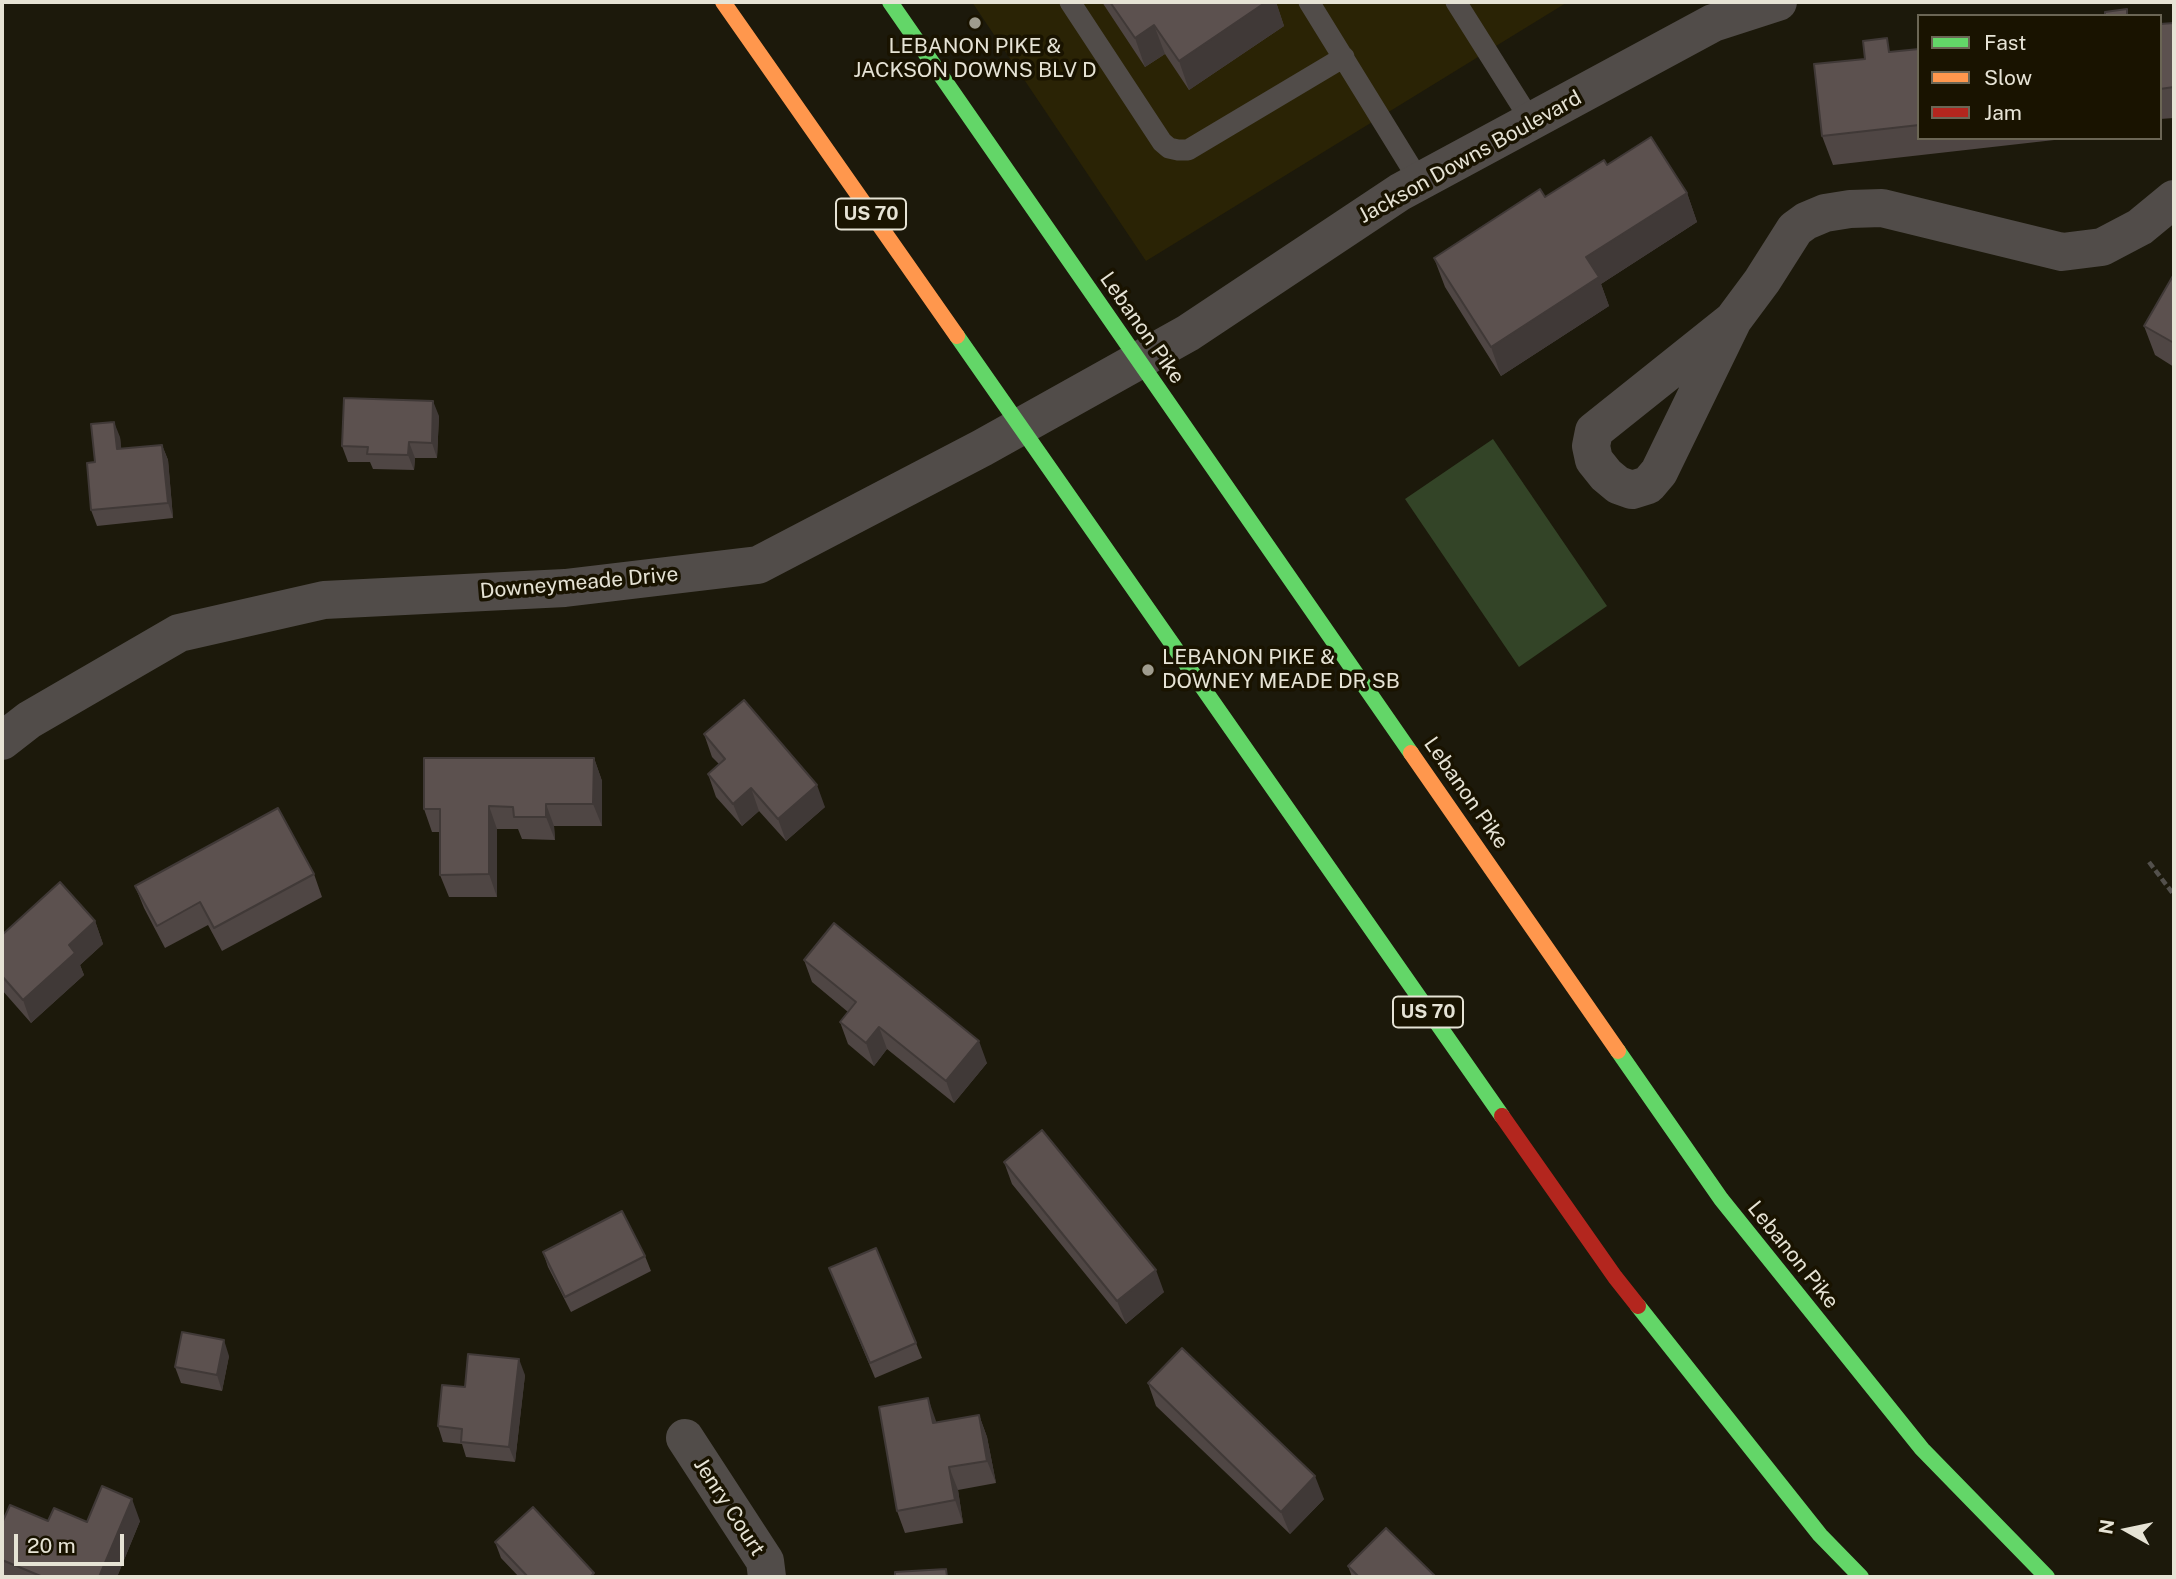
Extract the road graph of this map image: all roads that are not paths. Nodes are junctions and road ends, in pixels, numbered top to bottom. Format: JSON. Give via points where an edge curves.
{"nodes":[{"id":1,"x":723,"y":2,"type":"edge"},
{"id":2,"x":891,"y":2,"type":"edge"},
{"id":3,"x":1070,"y":2,"type":"edge"},
{"id":4,"x":1309,"y":2,"type":"edge"},
{"id":5,"x":1456,"y":2,"type":"edge"},
{"id":6,"x":1778,"y":2,"type":"edge"},
{"id":7,"x":1343,"y":57,"type":"junction"},
{"id":8,"x":1531,"y":121,"type":"junction"},
{"id":9,"x":1420,"y":182,"type":"junction"},
{"id":10,"x":2174,"y":200,"type":"edge"},
{"id":11,"x":1733,"y":320,"type":"dead end"},
{"id":12,"x":1139,"y":360,"type":"junction"},
{"id":13,"x":1020,"y":427,"type":"junction"},
{"id":14,"x":2,"y":741,"type":"edge"},
{"id":15,"x":685,"y":1438,"type":"dead end"},
{"id":16,"x":767,"y":1577,"type":"edge"},
{"id":17,"x":1861,"y":1577,"type":"edge"},
{"id":18,"x":2047,"y":1577,"type":"edge"}],
"edges":[{"from":1,"to":13,"type":"main road","number":"US 70"},
{"from":2,"to":12,"type":"main road","name":"Lebanon Pike"},
{"from":3,"to":7,"type":"lane","via":[[1163,142],[1178,150],[1188,150]]},
{"from":4,"to":7,"type":"lane"},
{"from":5,"to":8,"type":"lane"},
{"from":6,"to":8,"type":"street","name":"Jackson Downs Boulevard","via":[[1713,23]]},
{"from":7,"to":9,"type":"lane"},
{"from":8,"to":9,"type":"street","name":"Jackson Downs Boulevard"},
{"from":9,"to":12,"type":"street","name":"Jackson Downs Boulevard"},
{"from":10,"to":11,"type":"street","via":[[2140,227],[2102,247],[2062,252],[1882,208],[1825,213],[1795,229]]},
{"from":12,"to":13,"type":"street","name":"Downeymeade Drive"},
{"from":12,"to":18,"type":"main road","name":"Lebanon Pike","via":[[1721,1199],[1922,1449]]},
{"from":13,"to":14,"type":"street","name":"Downeymeade Drive","via":[[758,565],[565,588],[324,600],[179,633],[29,720]]},
{"from":13,"to":17,"type":"main road","number":"US 70","via":[[1615,1277],[1820,1535]]},
{"from":15,"to":16,"type":"street","name":"Jenry Court","via":[[765,1561]]}]}
